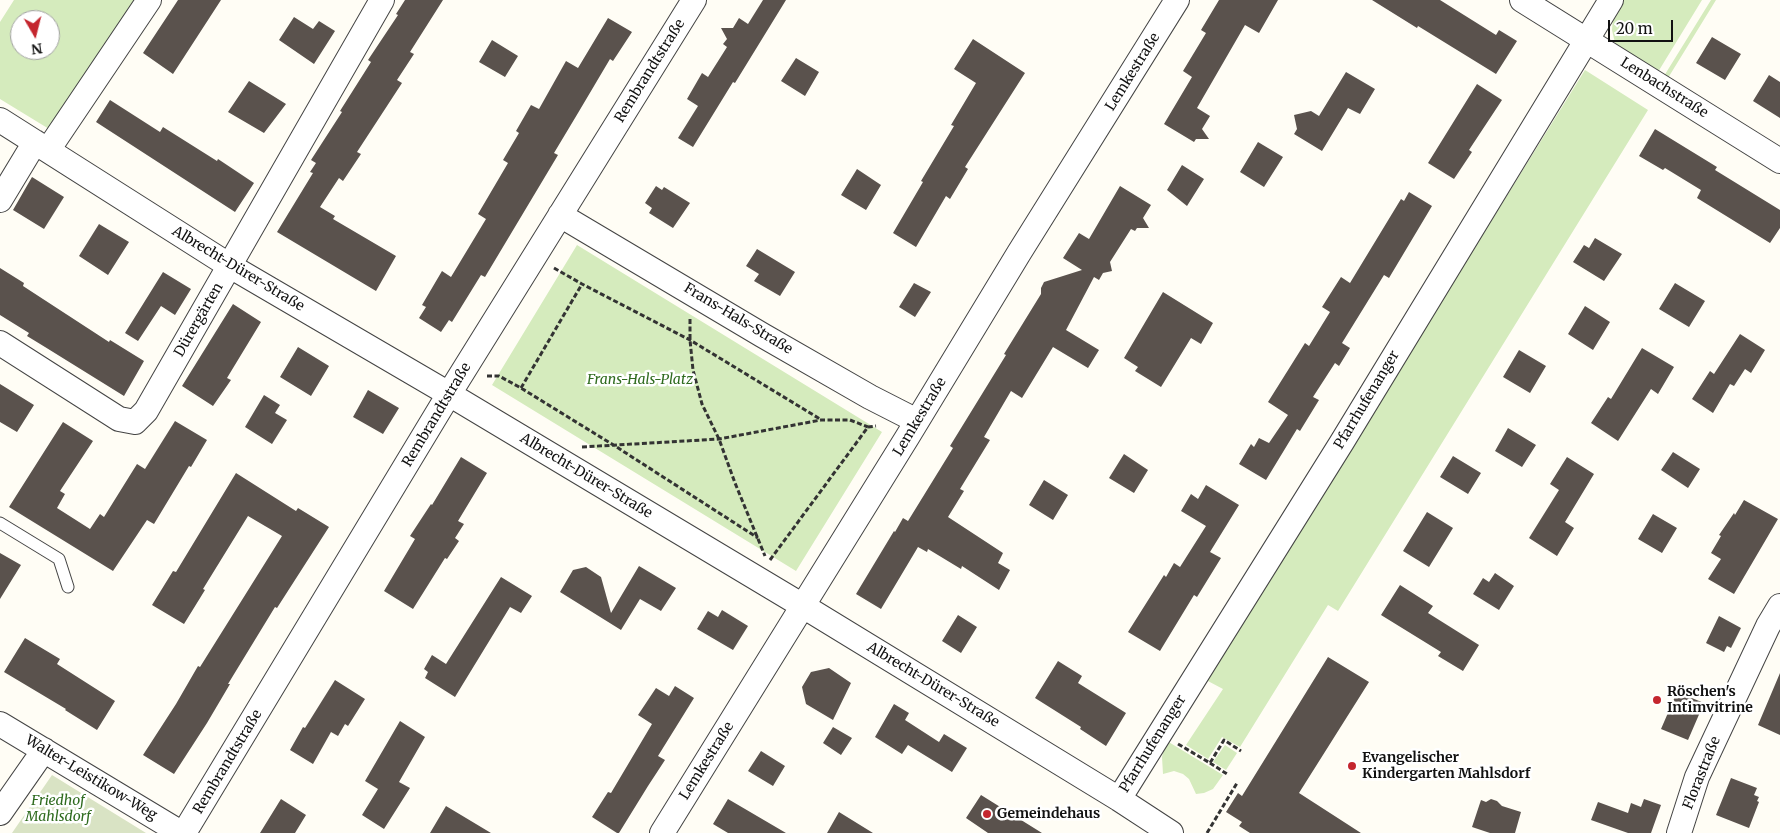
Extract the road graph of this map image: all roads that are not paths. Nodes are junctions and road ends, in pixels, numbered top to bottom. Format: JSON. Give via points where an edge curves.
{"nodes":[{"id":1,"x":149,"y":0,"type":"edge"},
{"id":2,"x":382,"y":0,"type":"edge"},
{"id":3,"x":694,"y":0,"type":"edge"},
{"id":4,"x":1177,"y":0,"type":"edge"},
{"id":5,"x":1522,"y":0,"type":"edge"},
{"id":6,"x":1612,"y":0,"type":"edge"},
{"id":7,"x":1587,"y":39,"type":"junction"},
{"id":8,"x":0,"y":120,"type":"edge"},
{"id":9,"x":42,"y":146,"type":"junction"},
{"id":10,"x":1780,"y":161,"type":"edge"},
{"id":11,"x":0,"y":200,"type":"edge"},
{"id":12,"x":560,"y":215,"type":"junction"},
{"id":13,"x":230,"y":266,"type":"junction"},
{"id":14,"x":0,"y":343,"type":"edge"},
{"id":15,"x":450,"y":394,"type":"junction"},
{"id":16,"x":917,"y":421,"type":"junction"},
{"id":17,"x":0,"y":522,"type":"edge"},
{"id":18,"x":68,"y":587,"type":"dead end"},
{"id":19,"x":803,"y":606,"type":"junction"},
{"id":20,"x":1780,"y":606,"type":"edge"},
{"id":21,"x":1774,"y":629,"type":"edge"},
{"id":22,"x":0,"y":724,"type":"edge"},
{"id":23,"x":44,"y":750,"type":"junction"},
{"id":24,"x":1119,"y":799,"type":"junction"},
{"id":25,"x":0,"y":813,"type":"edge"},
{"id":26,"x":183,"y":833,"type":"edge"},
{"id":27,"x":662,"y":833,"type":"edge"},
{"id":28,"x":1171,"y":833,"type":"edge"},
{"id":29,"x":1679,"y":833,"type":"edge"}],
"edges":[{"from":1,"to":9,"type":"street"},
{"from":2,"to":13,"type":"street","name":"Dürergärten"},
{"from":3,"to":12,"type":"street","name":"Rembrandtstraße"},
{"from":4,"to":16,"type":"street","name":"Lemkestraße"},
{"from":5,"to":7,"type":"street","name":"Lenbachstraße"},
{"from":6,"to":7,"type":"street","name":"Pfarrhufenanger"},
{"from":7,"to":10,"type":"street","name":"Lenbachstraße"},
{"from":7,"to":24,"type":"street","name":"Pfarrhufenanger","via":[[1342,442]]},
{"from":8,"to":9,"type":"street","name":"Albrecht-Dürer-Straße"},
{"from":9,"to":11,"type":"street"},
{"from":9,"to":13,"type":"street","name":"Albrecht-Dürer-Straße"},
{"from":12,"to":15,"type":"street","name":"Rembrandtstraße"},
{"from":12,"to":16,"type":"street","name":"Frans-Hals-Straße","via":[[870,397]]},
{"from":13,"to":14,"type":"street","name":"Dürergärten","via":[[146,411],[135,422],[119,420]]},
{"from":13,"to":15,"type":"street","name":"Albrecht-Dürer-Straße"},
{"from":15,"to":19,"type":"street","name":"Albrecht-Dürer-Straße"},
{"from":15,"to":26,"type":"street","name":"Rembrandtstraße"},
{"from":16,"to":19,"type":"street","name":"Lemkestraße"},
{"from":17,"to":18,"type":"lane","via":[[59,559]]},
{"from":19,"to":24,"type":"street","name":"Albrecht-Dürer-Straße"},
{"from":19,"to":27,"type":"street","name":"Lemkestraße"},
{"from":20,"to":21,"type":"street","name":"Florastraße"},
{"from":21,"to":29,"type":"street","name":"Florastraße","via":[[1697,777]]},
{"from":22,"to":23,"type":"street","name":"Walter-Leistikow-Weg"},
{"from":23,"to":25,"type":"street"},
{"from":23,"to":26,"type":"street","name":"Walter-Leistikow-Weg"},
{"from":24,"to":28,"type":"street","name":"Albrecht-Dürer-Straße"}]}
